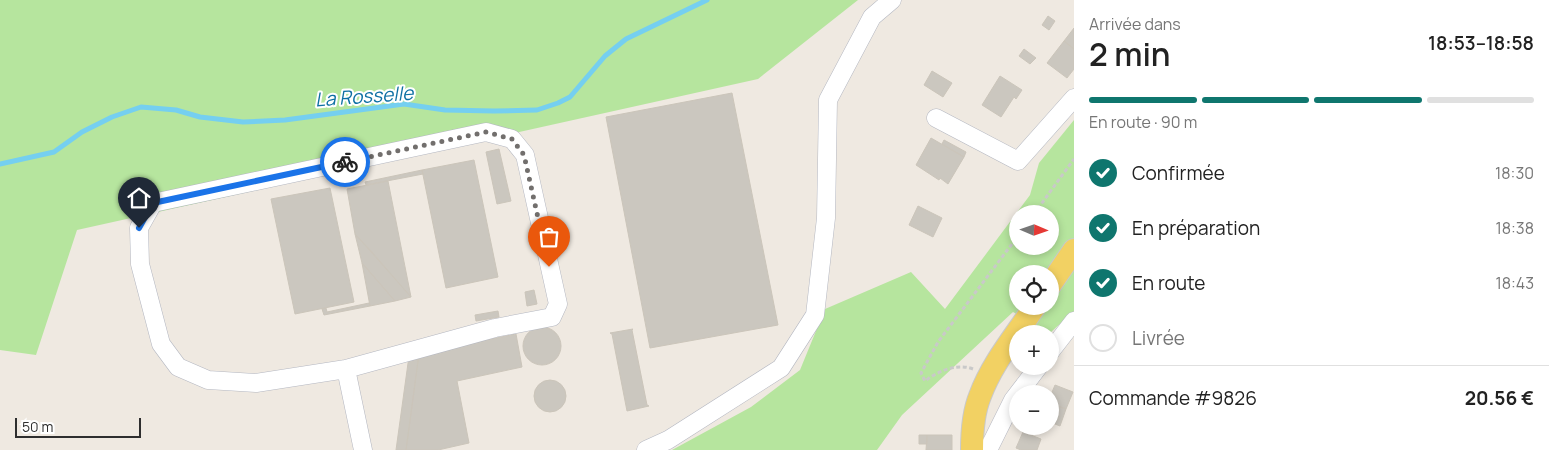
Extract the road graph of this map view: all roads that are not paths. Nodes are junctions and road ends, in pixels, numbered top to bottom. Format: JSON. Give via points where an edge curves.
{"nodes":[{"id":1,"x":892,"y":0,"type":"edge"},
{"id":2,"x":1074,"y":98,"type":"edge"},
{"id":3,"x":936,"y":118,"type":"dead end"},
{"id":4,"x":1074,"y":250,"type":"edge"},
{"id":5,"x":1059,"y":272,"type":"edge"},
{"id":6,"x":1030,"y":315,"type":"edge"},
{"id":7,"x":1074,"y":321,"type":"edge"},
{"id":8,"x":1059,"y":340,"type":"edge"},
{"id":9,"x":346,"y":369,"type":"junction"},
{"id":10,"x":1032,"y":375,"type":"edge"},
{"id":11,"x":363,"y":450,"type":"edge"},
{"id":12,"x":646,"y":450,"type":"edge"},
{"id":13,"x":972,"y":450,"type":"edge"},
{"id":14,"x":988,"y":450,"type":"edge"}],
"edges":[{"from":1,"to":12,"type":"street","via":[[872,17],[828,100],[826,218],[814,315],[781,368],[668,440]]},
{"from":2,"to":3,"type":"street","via":[[1018,161]]},
{"from":4,"to":5,"type":"main road"},
{"from":6,"to":13,"type":"main road","via":[[995,365],[979,397],[972,429]]},
{"from":7,"to":8,"type":"street"},
{"from":9,"to":9,"type":"street","via":[[495,328],[552,317],[558,304],[527,164],[512,139],[486,132],[153,203],[139,228],[140,264],[161,344],[178,367],[208,380],[256,383]]},
{"from":9,"to":11,"type":"street"},
{"from":10,"to":14,"type":"street","via":[[1013,400]]}]}
